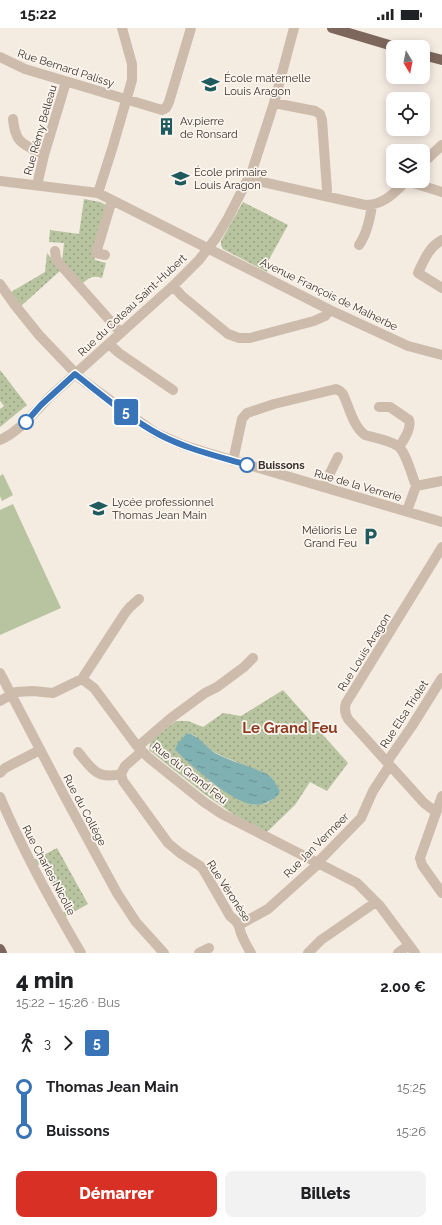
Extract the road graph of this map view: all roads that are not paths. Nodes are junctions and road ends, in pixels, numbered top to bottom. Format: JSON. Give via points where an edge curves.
{"nodes":[{"id":1,"x":122,"y":28,"type":"edge"},
{"id":2,"x":192,"y":28,"type":"edge"},
{"id":3,"x":294,"y":28,"type":"edge"},
{"id":4,"x":332,"y":28,"type":"edge"},
{"id":5,"x":386,"y":44,"type":"edge"},
{"id":6,"x":0,"y":57,"type":"edge"},
{"id":7,"x":430,"y":57,"type":"edge"},
{"id":8,"x":442,"y":60,"type":"edge"},
{"id":9,"x":66,"y":82,"type":"junction"},
{"id":10,"x":126,"y":100,"type":"junction"},
{"id":11,"x":274,"y":102,"type":"junction"},
{"id":12,"x":13,"y":119,"type":"dead end"},
{"id":13,"x":442,"y":145,"type":"edge"},
{"id":14,"x":44,"y":155,"type":"junction"},
{"id":15,"x":430,"y":156,"type":"edge"},
{"id":16,"x":249,"y":179,"type":"junction"},
{"id":17,"x":0,"y":181,"type":"edge"},
{"id":18,"x":37,"y":185,"type":"junction"},
{"id":19,"x":400,"y":188,"type":"edge"},
{"id":20,"x":429,"y":188,"type":"edge"},
{"id":21,"x":442,"y":192,"type":"edge"},
{"id":22,"x":98,"y":193,"type":"junction"},
{"id":23,"x":326,"y":196,"type":"junction"},
{"id":24,"x":112,"y":200,"type":"junction"},
{"id":25,"x":372,"y":205,"type":"junction"},
{"id":26,"x":442,"y":240,"type":"edge"},
{"id":27,"x":359,"y":245,"type":"dead end"},
{"id":28,"x":208,"y":248,"type":"junction"},
{"id":29,"x":56,"y":251,"type":"dead end"},
{"id":30,"x":105,"y":255,"type":"dead end"},
{"id":31,"x":0,"y":284,"type":"edge"},
{"id":32,"x":173,"y":286,"type":"junction"},
{"id":33,"x":442,"y":288,"type":"edge"},
{"id":34,"x":330,"y":310,"type":"junction"},
{"id":35,"x":121,"y":333,"type":"junction"},
{"id":36,"x":109,"y":344,"type":"junction"},
{"id":37,"x":442,"y":355,"type":"edge"},
{"id":38,"x":75,"y":374,"type":"junction"},
{"id":39,"x":173,"y":390,"type":"dead end"},
{"id":40,"x":379,"y":407,"type":"dead end"},
{"id":41,"x":0,"y":440,"type":"edge"},
{"id":42,"x":399,"y":447,"type":"junction"},
{"id":43,"x":338,"y":457,"type":"dead end"},
{"id":44,"x":233,"y":461,"type":"junction"},
{"id":45,"x":442,"y":480,"type":"edge"},
{"id":46,"x":416,"y":486,"type":"junction"},
{"id":47,"x":323,"y":487,"type":"junction"},
{"id":48,"x":407,"y":511,"type":"junction"},
{"id":49,"x":442,"y":522,"type":"edge"},
{"id":50,"x":442,"y":547,"type":"edge"},
{"id":51,"x":139,"y":599,"type":"dead end"},
{"id":52,"x":253,"y":658,"type":"dead end"},
{"id":53,"x":0,"y":673,"type":"edge"},
{"id":54,"x":442,"y":678,"type":"edge"},
{"id":55,"x":82,"y":679,"type":"junction"},
{"id":56,"x":10,"y":695,"type":"junction"},
{"id":57,"x":0,"y":701,"type":"edge"},
{"id":58,"x":40,"y":750,"type":"junction"},
{"id":59,"x":141,"y":750,"type":"junction"},
{"id":60,"x":78,"y":752,"type":"dead end"},
{"id":61,"x":388,"y":764,"type":"junction"},
{"id":62,"x":0,"y":773,"type":"edge"},
{"id":63,"x":121,"y":774,"type":"junction"},
{"id":64,"x":442,"y":796,"type":"edge"},
{"id":65,"x":0,"y":797,"type":"edge"},
{"id":66,"x":436,"y":812,"type":"junction"},
{"id":67,"x":318,"y":863,"type":"junction"},
{"id":68,"x":442,"y":893,"type":"edge"},
{"id":69,"x":376,"y":902,"type":"junction"},
{"id":70,"x":239,"y":926,"type":"junction"},
{"id":71,"x":209,"y":948,"type":"dead end"},
{"id":72,"x":412,"y":949,"type":"edge"},
{"id":73,"x":0,"y":950,"type":"edge"},
{"id":74,"x":165,"y":952,"type":"edge"},
{"id":75,"x":2,"y":953,"type":"edge"},
{"id":76,"x":81,"y":953,"type":"edge"},
{"id":77,"x":199,"y":953,"type":"edge"},
{"id":78,"x":251,"y":953,"type":"edge"},
{"id":79,"x":308,"y":953,"type":"edge"},
{"id":80,"x":398,"y":953,"type":"edge"}],
"edges":[{"from":1,"to":10,"type":"street","via":[[133,72]]},
{"from":2,"to":10,"type":"street","name":"Rue Bernard Palissy","via":[[166,108],[158,110]]},
{"from":3,"to":11,"type":"street","name":"Rue du Coteau Saint-Hubert"},
{"from":4,"to":5,"type":"main road"},
{"from":6,"to":9,"type":"street","name":"Rue Bernard Palissy","via":[[19,67]]},
{"from":7,"to":8,"type":"main road"},
{"from":9,"to":10,"type":"street","name":"Rue Bernard Palissy"},
{"from":9,"to":14,"type":"street","name":"Rue Rémy Belleau"},
{"from":10,"to":22,"type":"street"},
{"from":11,"to":16,"type":"street","name":"Rue du Coteau Saint-Hubert"},
{"from":11,"to":23,"type":"street","via":[[318,112],[322,116]]},
{"from":12,"to":14,"type":"street","via":[[14,130],[20,142]]},
{"from":13,"to":15,"type":"street"},
{"from":14,"to":18,"type":"street","name":"Rue Rémy Belleau"},
{"from":16,"to":23,"type":"street"},
{"from":16,"to":28,"type":"street","name":"Rue du Coteau Saint-Hubert"},
{"from":17,"to":18,"type":"street","name":"Avenue François de Malherbe"},
{"from":18,"to":22,"type":"street","name":"Avenue François de Malherbe"},
{"from":19,"to":25,"type":"street","via":[[390,197]]},
{"from":20,"to":21,"type":"street"},
{"from":22,"to":24,"type":"street","name":"Avenue François de Malherbe"},
{"from":23,"to":25,"type":"street"},
{"from":24,"to":28,"type":"street","name":"Avenue François de Malherbe"},
{"from":24,"to":30,"type":"street","via":[[96,253]]},
{"from":25,"to":27,"type":"street","via":[[364,239]]},
{"from":26,"to":33,"type":"street","via":[[428,252],[418,273]]},
{"from":28,"to":32,"type":"street","name":"Rue du Coteau Saint-Hubert"},
{"from":28,"to":34,"type":"street","name":"Avenue François de Malherbe"},
{"from":29,"to":35,"type":"street","via":[[58,262]]},
{"from":31,"to":38,"type":"street","name":"Rue de la Verrerie","via":[[39,335]]},
{"from":32,"to":34,"type":"street","via":[[228,334],[239,338],[250,338],[314,321],[325,316]]},
{"from":32,"to":35,"type":"street","name":"Rue du Coteau Saint-Hubert"},
{"from":34,"to":37,"type":"street","name":"Avenue François de Malherbe","via":[[408,346]]},
{"from":35,"to":36,"type":"street","name":"Rue du Coteau Saint-Hubert"},
{"from":36,"to":38,"type":"street","name":"Rue du Coteau Saint-Hubert"},
{"from":36,"to":39,"type":"street"},
{"from":38,"to":41,"type":"street","name":"Rue du Coteau Saint-Hubert","via":[[10,436]]},
{"from":38,"to":44,"type":"street","name":"Rue de la Verrerie","via":[[136,420],[161,435]]},
{"from":40,"to":42,"type":"street","via":[[390,407],[410,422],[410,427]]},
{"from":42,"to":44,"type":"street","via":[[365,435],[357,426],[343,394],[336,389],[247,412],[242,419]]},
{"from":42,"to":46,"type":"street"},
{"from":43,"to":47,"type":"street"},
{"from":44,"to":47,"type":"street","name":"Rue de la Verrerie"},
{"from":45,"to":46,"type":"street"},
{"from":46,"to":48,"type":"street"},
{"from":47,"to":48,"type":"street","name":"Rue de la Verrerie"},
{"from":48,"to":49,"type":"street","name":"Rue de la Verrerie"},
{"from":50,"to":61,"type":"street","name":"Rue Louis Aragon","via":[[345,707],[348,719]]},
{"from":51,"to":55,"type":"street","via":[[125,613]]},
{"from":52,"to":59,"type":"street","via":[[217,687],[205,692],[171,718],[142,744]]},
{"from":53,"to":56,"type":"street","name":"Rue du Collège"},
{"from":54,"to":61,"type":"street","name":"Rue Elsa Triolet","via":[[388,759]]},
{"from":55,"to":56,"type":"street","via":[[53,693],[23,691]]},
{"from":55,"to":59,"type":"street","name":"Rue du Grand Feu","via":[[94,688]]},
{"from":56,"to":57,"type":"street"},
{"from":56,"to":58,"type":"street","name":"Rue du Collège"},
{"from":58,"to":62,"type":"street"},
{"from":58,"to":74,"type":"street","name":"Rue du Collège","via":[[117,893],[136,922]]},
{"from":59,"to":63,"type":"street","via":[[125,766]]},
{"from":59,"to":67,"type":"street","name":"Rue du Grand Feu","via":[[222,814]]},
{"from":60,"to":63,"type":"street","via":[[94,772],[110,776]]},
{"from":61,"to":66,"type":"street","name":"Rue Louis Aragon","via":[[424,803]]},
{"from":61,"to":67,"type":"street","name":"Rue Jan Vermeer","via":[[361,818]]},
{"from":63,"to":70,"type":"street","name":"Rue Véronèse","via":[[168,843],[204,869],[230,916]]},
{"from":64,"to":66,"type":"street"},
{"from":65,"to":76,"type":"street","name":"Rue Charles Nicolle","via":[[58,915]]},
{"from":66,"to":68,"type":"street","via":[[420,858],[422,865]]},
{"from":67,"to":69,"type":"street","name":"Rue du Grand Feu","via":[[352,879]]},
{"from":67,"to":70,"type":"street","name":"Rue Jan Vermeer","via":[[268,909]]},
{"from":69,"to":72,"type":"street","name":"Rue du Grand Feu"},
{"from":69,"to":79,"type":"street","via":[[321,940]]},
{"from":70,"to":78,"type":"street","name":"Rue Véronèse"},
{"from":71,"to":77,"type":"street"},
{"from":72,"to":80,"type":"street"},
{"from":73,"to":75,"type":"main road"}]}
